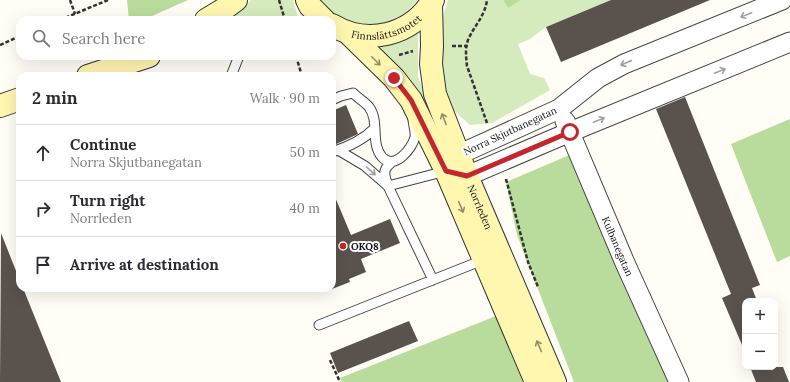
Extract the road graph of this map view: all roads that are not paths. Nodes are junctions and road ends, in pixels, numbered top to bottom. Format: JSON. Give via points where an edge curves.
{"nodes":[{"id":1,"x":236,"y":0,"type":"edge"},
{"id":2,"x":307,"y":0,"type":"edge"},
{"id":3,"x":782,"y":0,"type":"edge"},
{"id":4,"x":432,"y":1,"type":"edge"},
{"id":5,"x":213,"y":16,"type":"edge"},
{"id":6,"x":320,"y":16,"type":"edge"},
{"id":7,"x":339,"y":30,"type":"edge"},
{"id":8,"x":790,"y":42,"type":"edge"},
{"id":9,"x":134,"y":60,"type":"edge"},
{"id":10,"x":237,"y":60,"type":"edge"},
{"id":11,"x":100,"y":72,"type":"edge"},
{"id":12,"x":233,"y":72,"type":"edge"},
{"id":13,"x":336,"y":98,"type":"edge"},
{"id":14,"x":16,"y":100,"type":"edge"},
{"id":15,"x":411,"y":100,"type":"junction"},
{"id":16,"x":0,"y":106,"type":"edge"},
{"id":17,"x":559,"y":109,"type":"junction"},
{"id":18,"x":375,"y":128,"type":"junction"},
{"id":19,"x":570,"y":132,"type":"junction"},
{"id":20,"x":336,"y":151,"type":"edge"},
{"id":21,"x":336,"y":152,"type":"edge"},
{"id":22,"x":392,"y":162,"type":"junction"},
{"id":23,"x":452,"y":163,"type":"junction"},
{"id":24,"x":467,"y":176,"type":"junction"},
{"id":25,"x":388,"y":186,"type":"junction"},
{"id":26,"x":483,"y":260,"type":"junction"},
{"id":27,"x":433,"y":280,"type":"junction"},
{"id":28,"x":319,"y":325,"type":"dead end"},
{"id":29,"x":536,"y":382,"type":"edge"},
{"id":30,"x":555,"y":382,"type":"edge"},
{"id":31,"x":680,"y":382,"type":"edge"}],
"edges":[{"from":1,"to":5,"type":"main road"},
{"from":2,"to":6,"type":"main road"},
{"from":3,"to":17,"type":"street","name":"Norra Skjutbanegatan","one_way":true,"via":[[624,64],[598,78]]},
{"from":4,"to":7,"type":"main road","name":"Finnslättsmotet","via":[[421,15],[395,32],[380,36],[364,36]]},
{"from":23,"to":4,"type":"main road","name":"Norrleden","one_way":true,"via":[[435,94],[431,64]]},
{"from":7,"to":15,"type":"main road","name":"Norrleden","one_way":true,"via":[[394,78]]},
{"from":19,"to":8,"type":"street","one_way":true},
{"from":9,"to":11,"type":"main road"},
{"from":10,"to":12,"type":"lane"},
{"from":13,"to":18,"type":"lane","via":[[353,93],[370,108]]},
{"from":14,"to":16,"type":"main road"},
{"from":15,"to":22,"type":"lane","via":[[415,137],[400,159]]},
{"from":15,"to":23,"type":"main road","name":"Norrleden"},
{"from":17,"to":19,"type":"street","name":"Kulbanegatan"},
{"from":17,"to":23,"type":"street","name":"Norra Skjutbanegatan","via":[[493,139]]},
{"from":18,"to":20,"type":"lane","via":[[350,146]]},
{"from":18,"to":22,"type":"lane","via":[[378,152],[384,159]]},
{"from":19,"to":24,"type":"street"},
{"from":19,"to":31,"type":"street","name":"Kulbanegatan","via":[[625,263]]},
{"from":21,"to":25,"type":"lane","one_way":true,"via":[[365,166]]},
{"from":22,"to":25,"type":"lane","via":[[386,167],[384,174]]},
{"from":23,"to":24,"type":"main road","name":"Norrleden"},
{"from":23,"to":25,"type":"lane"},
{"from":23,"to":26,"type":"main road","name":"Norrleden","one_way":true},
{"from":30,"to":24,"type":"main road","name":"Norrleden","one_way":true},
{"from":25,"to":27,"type":"lane"},
{"from":26,"to":27,"type":"lane"},
{"from":26,"to":29,"type":"main road","name":"Norrleden"},
{"from":27,"to":28,"type":"lane"}]}
